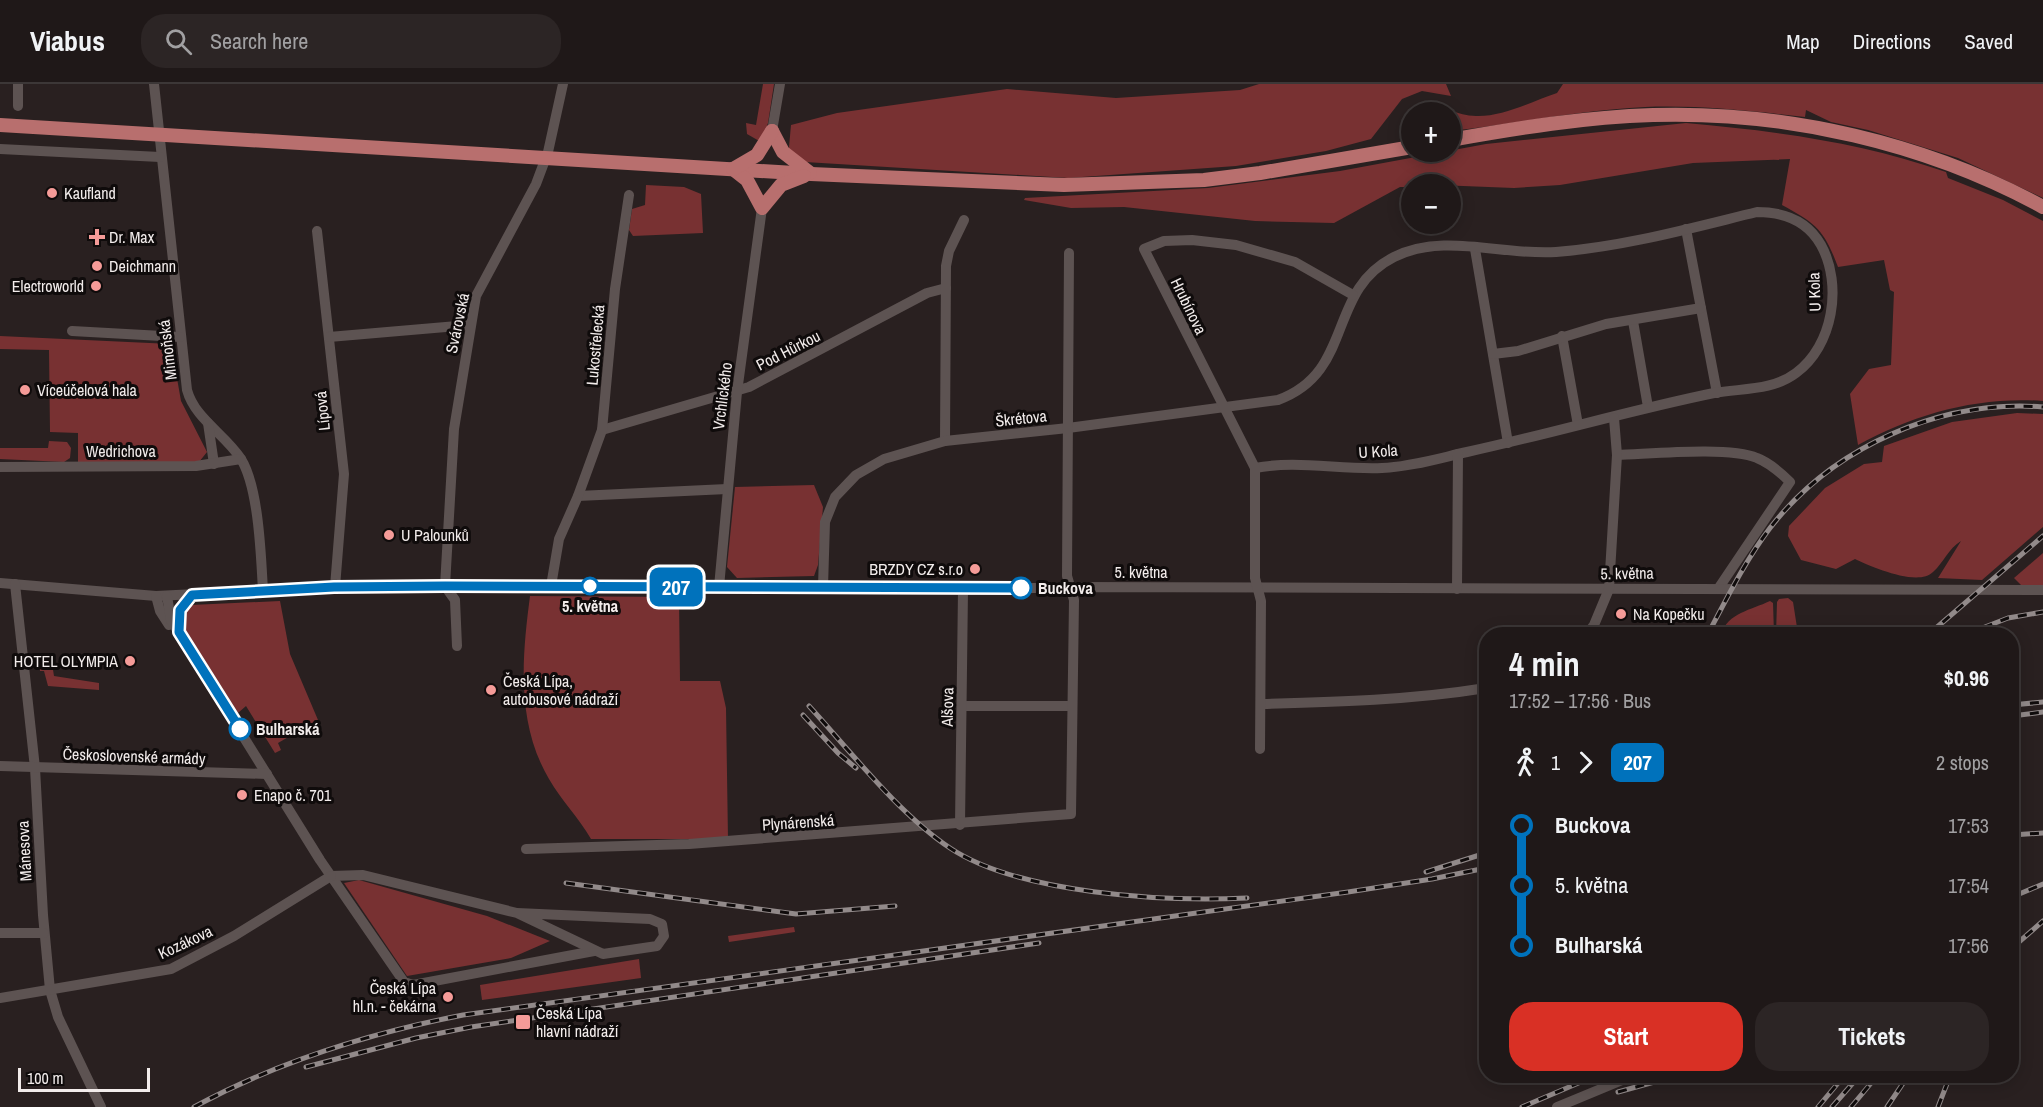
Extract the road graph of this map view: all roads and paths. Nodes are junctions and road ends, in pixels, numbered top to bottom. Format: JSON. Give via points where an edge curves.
{"nodes":[{"id":1,"x":18,"y":84,"type":"edge"},
{"id":2,"x":154,"y":84,"type":"edge"},
{"id":3,"x":563,"y":84,"type":"edge"},
{"id":4,"x":780,"y":84,"type":"edge"},
{"id":5,"x":18,"y":106,"type":"dead end"},
{"id":6,"x":0,"y":125,"type":"edge"},
{"id":7,"x":772,"y":131,"type":"junction"},
{"id":8,"x":1461,"y":138,"type":"edge"},
{"id":9,"x":0,"y":149,"type":"edge"},
{"id":10,"x":1401,"y":149,"type":"edge"},
{"id":11,"x":160,"y":157,"type":"junction"},
{"id":12,"x":733,"y":169,"type":"junction"},
{"id":13,"x":812,"y":174,"type":"junction"},
{"id":14,"x":629,"y":195,"type":"dead end"},
{"id":15,"x":2043,"y":207,"type":"edge"},
{"id":16,"x":762,"y":208,"type":"junction"},
{"id":17,"x":964,"y":220,"type":"dead end"},
{"id":18,"x":1686,"y":229,"type":"junction"},
{"id":19,"x":317,"y":231,"type":"dead end"},
{"id":20,"x":1475,"y":249,"type":"junction"},
{"id":21,"x":1069,"y":253,"type":"dead end"},
{"id":22,"x":945,"y":288,"type":"junction"},
{"id":23,"x":1353,"y":295,"type":"junction"},
{"id":24,"x":1701,"y":308,"type":"junction"},
{"id":25,"x":1633,"y":321,"type":"junction"},
{"id":26,"x":470,"y":325,"type":"junction"},
{"id":27,"x":72,"y":331,"type":"dead end"},
{"id":28,"x":1562,"y":336,"type":"junction"},
{"id":29,"x":180,"y":337,"type":"junction"},
{"id":30,"x":329,"y":337,"type":"junction"},
{"id":31,"x":1492,"y":354,"type":"junction"},
{"id":32,"x":1312,"y":381,"type":"joint"},
{"id":33,"x":737,"y":392,"type":"junction"},
{"id":34,"x":1717,"y":393,"type":"junction"},
{"id":35,"x":1222,"y":406,"type":"junction"},
{"id":36,"x":1648,"y":407,"type":"junction"},
{"id":37,"x":1614,"y":418,"type":"junction"},
{"id":38,"x":208,"y":422,"type":"junction"},
{"id":39,"x":1578,"y":425,"type":"junction"},
{"id":40,"x":1068,"y":428,"type":"junction"},
{"id":41,"x":602,"y":429,"type":"junction"},
{"id":42,"x":945,"y":441,"type":"junction"},
{"id":43,"x":1508,"y":443,"type":"junction"},
{"id":44,"x":1458,"y":454,"type":"junction"},
{"id":45,"x":1617,"y":455,"type":"junction"},
{"id":46,"x":241,"y":459,"type":"junction"},
{"id":47,"x":214,"y":464,"type":"junction"},
{"id":48,"x":0,"y":467,"type":"edge"},
{"id":49,"x":1255,"y":468,"type":"junction"},
{"id":50,"x":727,"y":489,"type":"junction"},
{"id":51,"x":578,"y":496,"type":"junction"},
{"id":52,"x":0,"y":583,"type":"edge"},
{"id":53,"x":15,"y":584,"type":"junction"},
{"id":54,"x":445,"y":586,"type":"junction"},
{"id":55,"x":551,"y":586,"type":"junction"},
{"id":56,"x":334,"y":587,"type":"junction"},
{"id":57,"x":719,"y":587,"type":"junction"},
{"id":58,"x":823,"y":587,"type":"junction"},
{"id":59,"x":1071,"y":587,"type":"junction"},
{"id":60,"x":1257,"y":588,"type":"junction"},
{"id":61,"x":1609,"y":588,"type":"junction"},
{"id":62,"x":1457,"y":589,"type":"junction"},
{"id":63,"x":1718,"y":589,"type":"junction"},
{"id":64,"x":963,"y":590,"type":"junction"},
{"id":65,"x":2043,"y":590,"type":"edge"},
{"id":66,"x":263,"y":591,"type":"junction"},
{"id":67,"x":192,"y":595,"type":"junction"},
{"id":68,"x":161,"y":596,"type":"junction"},
{"id":69,"x":1592,"y":627,"type":"edge"},
{"id":70,"x":179,"y":632,"type":"junction"},
{"id":71,"x":457,"y":646,"type":"dead end"},
{"id":72,"x":1479,"y":689,"type":"edge"},
{"id":73,"x":1261,"y":704,"type":"junction"},
{"id":74,"x":962,"y":706,"type":"junction"},
{"id":75,"x":1072,"y":706,"type":"junction"},
{"id":76,"x":1260,"y":749,"type":"dead end"},
{"id":77,"x":0,"y":766,"type":"edge"},
{"id":78,"x":35,"y":768,"type":"junction"},
{"id":79,"x":267,"y":774,"type":"junction"},
{"id":80,"x":960,"y":825,"type":"junction"},
{"id":81,"x":526,"y":849,"type":"dead end"},
{"id":82,"x":331,"y":876,"type":"junction"},
{"id":83,"x":517,"y":914,"type":"junction"},
{"id":84,"x":0,"y":933,"type":"edge"},
{"id":85,"x":44,"y":933,"type":"junction"},
{"id":86,"x":594,"y":951,"type":"junction"},
{"id":87,"x":50,"y":990,"type":"junction"},
{"id":88,"x":0,"y":998,"type":"edge"},
{"id":89,"x":1615,"y":1083,"type":"edge"},
{"id":90,"x":102,"y":1107,"type":"edge"},
{"id":91,"x":1557,"y":1107,"type":"edge"}],
"edges":[{"from":1,"to":5,"type":"street"},
{"from":2,"to":11,"type":"street","name":"Mimoňská"},
{"from":3,"to":26,"type":"street","name":"Svárovská","via":[[548,152],[536,184],[476,296]]},
{"from":4,"to":7,"type":"street"},
{"from":6,"to":12,"type":"main road"},
{"from":7,"to":12,"type":"main road","via":[[757,154]]},
{"from":7,"to":13,"type":"main road","via":[[783,152]]},
{"from":8,"to":15,"type":"main road","via":[[1604,118],[1692,115],[1757,120],[1823,130],[1918,154]]},
{"from":9,"to":11,"type":"street"},
{"from":10,"to":13,"type":"main road","via":[[1260,173],[1114,185]]},
{"from":11,"to":29,"type":"street","name":"Mimoňská"},
{"from":12,"to":13,"type":"main road"},
{"from":12,"to":16,"type":"main road","via":[[747,180]]},
{"from":13,"to":16,"type":"main road","via":[[781,185]]},
{"from":14,"to":41,"type":"street","name":"Lukostřelecká","via":[[615,289]]},
{"from":16,"to":33,"type":"street","name":"Vrchlického"},
{"from":17,"to":22,"type":"street","via":[[947,257]]},
{"from":18,"to":20,"type":"street","name":"U Kola","via":[[1553,253]]},
{"from":18,"to":24,"type":"street"},
{"from":18,"to":34,"type":"street","name":"U Kola","via":[[1756,212],[1789,216],[1815,235],[1828,267],[1830,318],[1817,351],[1806,365],[1770,387]]},
{"from":19,"to":30,"type":"street","name":"Lípová"},
{"from":20,"to":23,"type":"street","name":"U Kola","via":[[1453,245],[1408,251],[1377,268]]},
{"from":20,"to":31,"type":"street"},
{"from":21,"to":40,"type":"street"},
{"from":22,"to":33,"type":"street","name":"Pod Hůrkou","via":[[927,293]]},
{"from":22,"to":42,"type":"street"},
{"from":23,"to":32,"type":"street","name":"U Kola","via":[[1328,361]]},
{"from":23,"to":35,"type":"street","name":"Hrubínova","via":[[1295,262],[1236,245],[1164,241],[1144,249]]},
{"from":24,"to":25,"type":"street"},
{"from":24,"to":34,"type":"street"},
{"from":25,"to":28,"type":"street"},
{"from":25,"to":36,"type":"street"},
{"from":26,"to":30,"type":"street"},
{"from":26,"to":54,"type":"street","name":"Svárovská","via":[[454,429]]},
{"from":27,"to":29,"type":"street"},
{"from":28,"to":31,"type":"street","via":[[1518,351]]},
{"from":28,"to":39,"type":"street"},
{"from":29,"to":38,"type":"street","name":"Mimoňská","via":[[189,397]]},
{"from":30,"to":56,"type":"street","name":"Lípová","via":[[344,474]]},
{"from":31,"to":43,"type":"street"},
{"from":32,"to":35,"type":"street","name":"Škrétova","via":[[1278,400]]},
{"from":33,"to":41,"type":"street","name":"Pod Hůrkou"},
{"from":33,"to":50,"type":"street","name":"Vrchlického"},
{"from":34,"to":36,"type":"street","name":"U Kola"},
{"from":35,"to":40,"type":"street","name":"Škrétova"},
{"from":35,"to":49,"type":"street","name":"Hrubínova"},
{"from":36,"to":37,"type":"street","name":"U Kola"},
{"from":37,"to":39,"type":"street","name":"U Kola"},
{"from":37,"to":45,"type":"street"},
{"from":38,"to":46,"type":"street","name":"Mimoňská"},
{"from":38,"to":47,"type":"street"},
{"from":39,"to":43,"type":"street","name":"U Kola"},
{"from":40,"to":42,"type":"street","name":"Škrétova"},
{"from":40,"to":59,"type":"street","via":[[1067,576]]},
{"from":41,"to":51,"type":"street","name":"Lukostřelecká"},
{"from":42,"to":58,"type":"street","name":"Škrétova","via":[[884,459],[856,475],[835,497],[825,522]]},
{"from":43,"to":44,"type":"street","name":"U Kola"},
{"from":44,"to":49,"type":"street","name":"U Kola","via":[[1384,469]]},
{"from":44,"to":62,"type":"street"},
{"from":45,"to":61,"type":"street"},
{"from":45,"to":63,"type":"street","via":[[1735,452],[1777,469],[1790,482]]},
{"from":46,"to":47,"type":"street","name":"Wedrichova"},
{"from":46,"to":66,"type":"street","name":"Mimoňská","via":[[257,518]]},
{"from":47,"to":48,"type":"street","name":"Wedrichova"},
{"from":49,"to":60,"type":"street","name":"Hrubínova"},
{"from":50,"to":51,"type":"street"},
{"from":50,"to":57,"type":"street","name":"Vrchlického"},
{"from":51,"to":55,"type":"street","name":"Lukostřelecká","via":[[559,539]]},
{"from":52,"to":53,"type":"street","name":"5. května"},
{"from":53,"to":68,"type":"street","name":"5. května"},
{"from":53,"to":78,"type":"street","name":"Mánesova"},
{"from":54,"to":55,"type":"street","name":"5. května"},
{"from":54,"to":56,"type":"street","name":"5. května"},
{"from":54,"to":71,"type":"street","via":[[455,600]]},
{"from":55,"to":57,"type":"street","name":"5. května"},
{"from":56,"to":66,"type":"street","name":"5. května"},
{"from":57,"to":58,"type":"street","name":"5. května"},
{"from":58,"to":64,"type":"street","name":"5. května"},
{"from":59,"to":60,"type":"street","name":"5. května"},
{"from":59,"to":64,"type":"street","name":"5. května"},
{"from":59,"to":75,"type":"street"},
{"from":60,"to":62,"type":"street","name":"5. května"},
{"from":60,"to":73,"type":"street","name":"Hrubínova","via":[[1261,601]]},
{"from":61,"to":62,"type":"street","name":"5. května"},
{"from":61,"to":63,"type":"street","name":"5. května"},
{"from":61,"to":69,"type":"street"},
{"from":63,"to":65,"type":"street","name":"5. května"},
{"from":64,"to":74,"type":"street","name":"Alšova"},
{"from":66,"to":67,"type":"street","name":"5. května"},
{"from":67,"to":68,"type":"street","name":"5. května"},
{"from":67,"to":70,"type":"street","via":[[180,610]]},
{"from":68,"to":70,"type":"street"},
{"from":70,"to":79,"type":"street"},
{"from":72,"to":73,"type":"street","via":[[1351,701]]},
{"from":73,"to":76,"type":"street","name":"Hrubínova"},
{"from":74,"to":75,"type":"street"},
{"from":74,"to":80,"type":"street","name":"Alšova"},
{"from":75,"to":80,"type":"street","name":"Plynárenská","via":[[1071,814]]},
{"from":77,"to":78,"type":"street","name":"Československé armády"},
{"from":78,"to":79,"type":"street","name":"Československé armády"},
{"from":78,"to":85,"type":"street","name":"Mánesova"},
{"from":79,"to":82,"type":"street"},
{"from":80,"to":81,"type":"street","name":"Plynárenská","via":[[689,844]]},
{"from":82,"to":83,"type":"street","via":[[363,875]]},
{"from":82,"to":86,"type":"street","via":[[404,982],[412,985]]},
{"from":82,"to":87,"type":"street","name":"Kozákova","via":[[234,936],[171,969]]},
{"from":83,"to":86,"type":"street"},
{"from":83,"to":86,"type":"street","via":[[650,919],[657,920],[665,929],[662,943],[651,949],[615,954]]},
{"from":84,"to":85,"type":"street"},
{"from":85,"to":87,"type":"street","name":"Mánesova"},
{"from":87,"to":88,"type":"street","name":"Kozákova"},
{"from":87,"to":90,"type":"street","name":"Mánesova","via":[[58,1017]]},
{"from":89,"to":91,"type":"street"}]}
